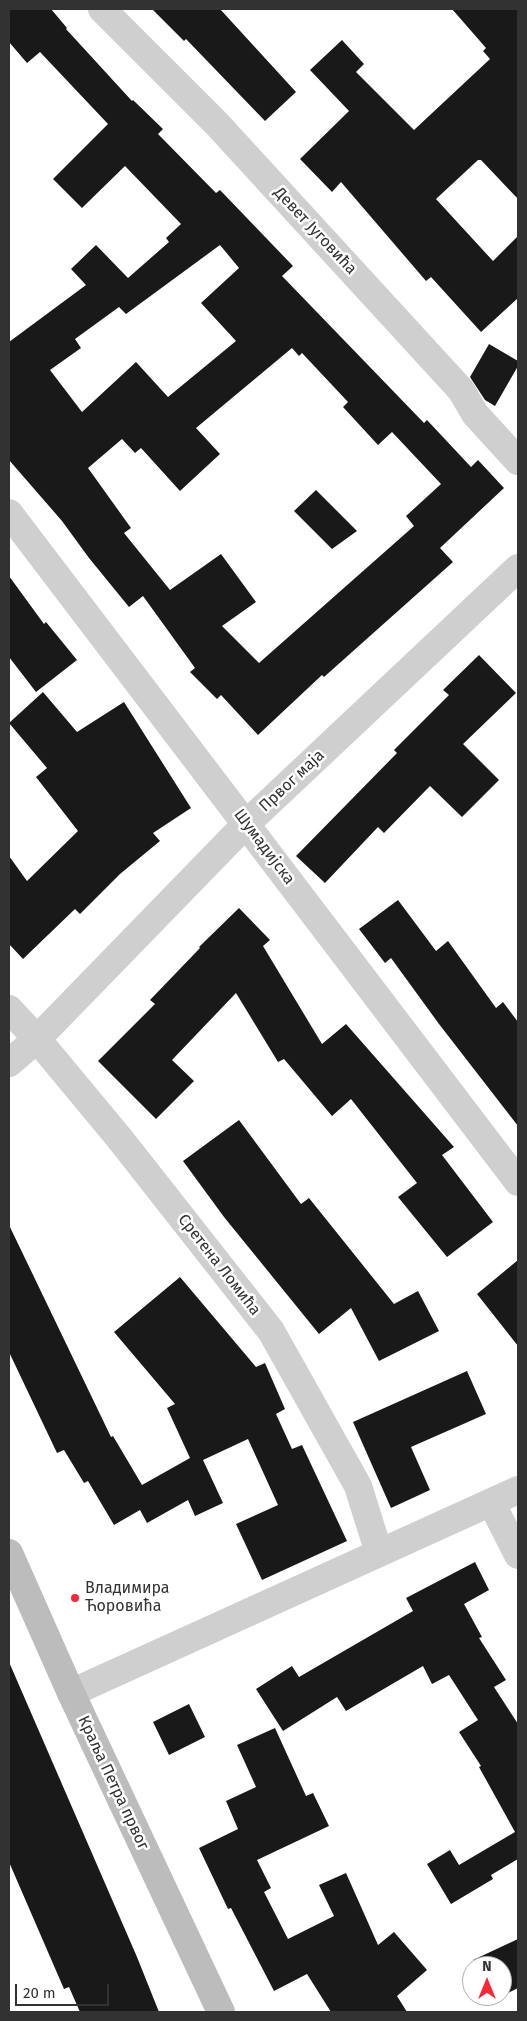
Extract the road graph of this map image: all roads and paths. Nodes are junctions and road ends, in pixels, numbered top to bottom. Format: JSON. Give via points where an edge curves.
{"nodes":[{"id":1,"x":102,"y":9,"type":"edge"},
{"id":2,"x":518,"y":461,"type":"edge"},
{"id":3,"x":9,"y":513,"type":"edge"},
{"id":4,"x":518,"y":568,"type":"edge"},
{"id":5,"x":246,"y":824,"type":"junction"},
{"id":6,"x":9,"y":1009,"type":"edge"},
{"id":7,"x":37,"y":1039,"type":"junction"},
{"id":8,"x":9,"y":1063,"type":"edge"},
{"id":9,"x":518,"y":1182,"type":"edge"},
{"id":10,"x":518,"y":1490,"type":"edge"},
{"id":11,"x":491,"y":1502,"type":"junction"},
{"id":12,"x":9,"y":1553,"type":"edge"},
{"id":13,"x":379,"y":1553,"type":"junction"},
{"id":14,"x":518,"y":1555,"type":"edge"},
{"id":15,"x":71,"y":1694,"type":"junction"},
{"id":16,"x":221,"y":2012,"type":"edge"}],
"edges":[{"from":1,"to":2,"type":"street","name":"Девет Југовића","via":[[264,175],[461,390],[475,414]]},
{"from":3,"to":5,"type":"street","name":"Шумадијска"},
{"from":4,"to":5,"type":"street","name":"Првог маја"},
{"from":5,"to":7,"type":"street","name":"Првог маја"},
{"from":5,"to":9,"type":"street","name":"Шумадијска"},
{"from":6,"to":7,"type":"street","name":"Сретена Ломића"},
{"from":7,"to":8,"type":"street","name":"Првог маја"},
{"from":7,"to":13,"type":"street","name":"Сретена Ломића","via":[[271,1331],[358,1486]]},
{"from":10,"to":11,"type":"street"},
{"from":11,"to":13,"type":"street"},
{"from":11,"to":14,"type":"street"},
{"from":12,"to":15,"type":"main road","name":"Краља Петра првог"},
{"from":13,"to":15,"type":"street"},
{"from":15,"to":16,"type":"main road","name":"Краља Петра првог"}]}
